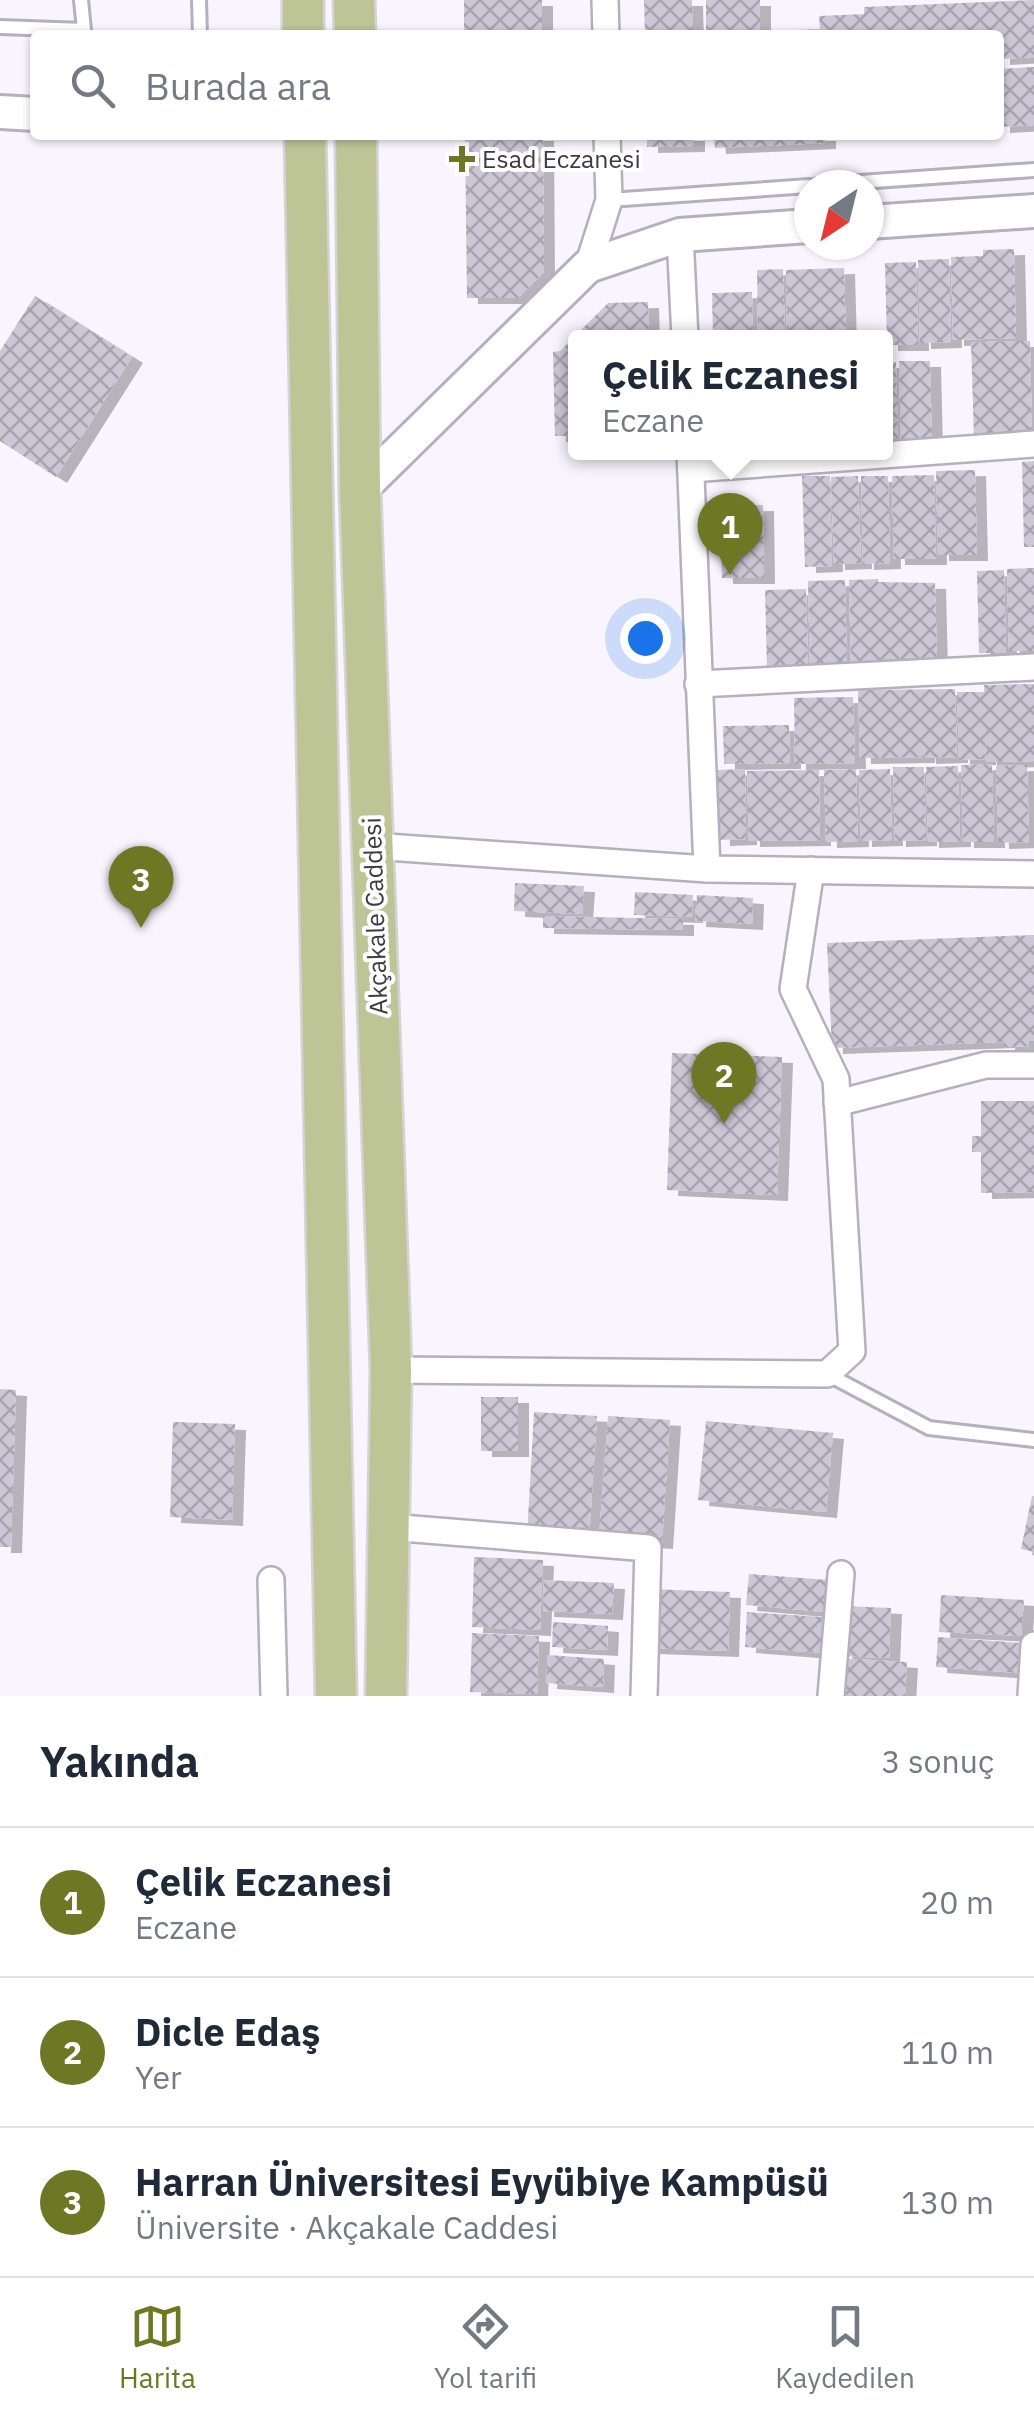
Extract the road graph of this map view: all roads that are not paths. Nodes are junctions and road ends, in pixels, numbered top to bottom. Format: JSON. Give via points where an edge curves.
{"nodes":[{"id":1,"x":81,"y":0,"type":"edge"},
{"id":2,"x":198,"y":0,"type":"edge"},
{"id":3,"x":303,"y":0,"type":"edge"},
{"id":4,"x":354,"y":0,"type":"edge"},
{"id":5,"x":605,"y":0,"type":"edge"},
{"id":6,"x":0,"y":27,"type":"edge"},
{"id":7,"x":200,"y":30,"type":"edge"},
{"id":8,"x":303,"y":30,"type":"edge"},
{"id":9,"x":354,"y":30,"type":"edge"},
{"id":10,"x":606,"y":30,"type":"edge"},
{"id":11,"x":0,"y":112,"type":"edge"},
{"id":12,"x":30,"y":114,"type":"edge"},
{"id":13,"x":305,"y":140,"type":"edge"},
{"id":14,"x":356,"y":140,"type":"edge"},
{"id":15,"x":608,"y":140,"type":"edge"},
{"id":16,"x":1034,"y":170,"type":"edge"},
{"id":17,"x":884,"y":180,"type":"edge"},
{"id":18,"x":794,"y":187,"type":"edge"},
{"id":19,"x":608,"y":200,"type":"junction"},
{"id":20,"x":1034,"y":211,"type":"edge"},
{"id":21,"x":884,"y":221,"type":"edge"},
{"id":22,"x":794,"y":227,"type":"edge"},
{"id":23,"x":680,"y":235,"type":"junction"},
{"id":24,"x":588,"y":266,"type":"junction"},
{"id":25,"x":684,"y":330,"type":"edge"},
{"id":26,"x":1034,"y":444,"type":"edge"},
{"id":27,"x":893,"y":451,"type":"edge"},
{"id":28,"x":690,"y":461,"type":"edge"},
{"id":29,"x":360,"y":490,"type":"junction"},
{"id":30,"x":1034,"y":666,"type":"edge"},
{"id":31,"x":698,"y":684,"type":"junction"},
{"id":32,"x":372,"y":846,"type":"junction"},
{"id":33,"x":707,"y":869,"type":"junction"},
{"id":34,"x":811,"y":870,"type":"junction"},
{"id":35,"x":1034,"y":874,"type":"edge"},
{"id":36,"x":1034,"y":1065,"type":"edge"},
{"id":37,"x":837,"y":1103,"type":"junction"},
{"id":38,"x":390,"y":1370,"type":"junction"},
{"id":39,"x":827,"y":1374,"type":"junction"},
{"id":40,"x":1034,"y":1440,"type":"edge"},
{"id":41,"x":389,"y":1527,"type":"junction"},
{"id":42,"x":841,"y":1574,"type":"dead end"},
{"id":43,"x":271,"y":1580,"type":"dead end"},
{"id":44,"x":1034,"y":1645,"type":"edge"},
{"id":45,"x":274,"y":1696,"type":"edge"},
{"id":46,"x":336,"y":1696,"type":"edge"},
{"id":47,"x":386,"y":1696,"type":"edge"},
{"id":48,"x":644,"y":1696,"type":"edge"},
{"id":49,"x":830,"y":1696,"type":"edge"},
{"id":50,"x":1031,"y":1696,"type":"edge"}],
"edges":[{"from":1,"to":6,"type":"lane","via":[[84,30]]},
{"from":2,"to":7,"type":"lane"},
{"from":3,"to":8,"type":"main road"},
{"from":4,"to":9,"type":"main road"},
{"from":5,"to":10,"type":"street"},
{"from":11,"to":12,"type":"street"},
{"from":13,"to":46,"type":"main road"},
{"from":14,"to":29,"type":"main road","name":"Akçakale Caddesi"},
{"from":15,"to":19,"type":"street"},
{"from":16,"to":17,"type":"lane"},
{"from":18,"to":19,"type":"lane"},
{"from":19,"to":24,"type":"street"},
{"from":20,"to":21,"type":"street"},
{"from":22,"to":23,"type":"street"},
{"from":23,"to":24,"type":"street"},
{"from":23,"to":25,"type":"street"},
{"from":24,"to":29,"type":"street"},
{"from":26,"to":27,"type":"street"},
{"from":28,"to":31,"type":"street"},
{"from":29,"to":32,"type":"main road","name":"Akçakale Caddesi"},
{"from":30,"to":31,"type":"street"},
{"from":31,"to":33,"type":"street"},
{"from":32,"to":33,"type":"street"},
{"from":32,"to":38,"type":"main road","name":"Akçakale Caddesi"},
{"from":33,"to":34,"type":"street"},
{"from":34,"to":35,"type":"street"},
{"from":34,"to":37,"type":"street","via":[[792,989],[836,1079]]},
{"from":36,"to":37,"type":"street","via":[[986,1064]]},
{"from":37,"to":39,"type":"street","via":[[852,1351]]},
{"from":38,"to":39,"type":"street"},
{"from":38,"to":41,"type":"main road","name":"Akçakale Caddesi"},
{"from":39,"to":40,"type":"lane","via":[[929,1428]]},
{"from":41,"to":47,"type":"main road","name":"Akçakale Caddesi"},
{"from":41,"to":48,"type":"street","via":[[648,1548]]},
{"from":42,"to":49,"type":"street"},
{"from":43,"to":45,"type":"street"},
{"from":44,"to":50,"type":"street"}]}
